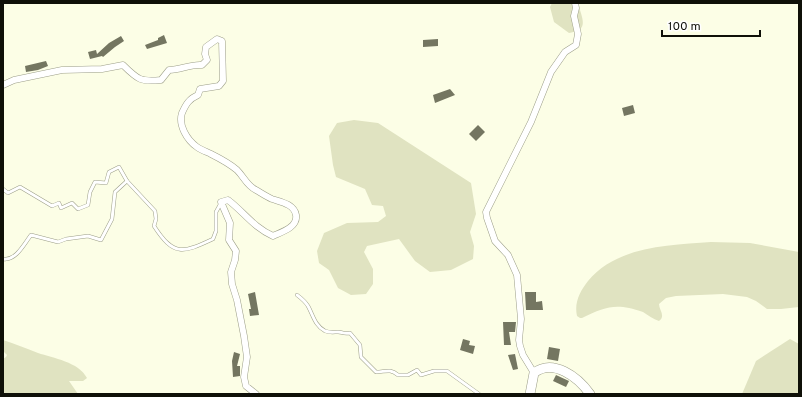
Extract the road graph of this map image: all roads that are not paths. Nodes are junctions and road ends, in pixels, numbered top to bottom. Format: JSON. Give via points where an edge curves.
{"nodes":[{"id":1,"x":575,"y":3,"type":"edge"},
{"id":2,"x":3,"y":85,"type":"edge"},
{"id":3,"x":127,"y":181,"type":"junction"},
{"id":4,"x":3,"y":189,"type":"edge"},
{"id":5,"x":221,"y":202,"type":"junction"},
{"id":6,"x":3,"y":259,"type":"edge"},
{"id":7,"x":297,"y":295,"type":"dead end"},
{"id":8,"x":534,"y":373,"type":"junction"},
{"id":9,"x":256,"y":394,"type":"edge"},
{"id":10,"x":479,"y":394,"type":"edge"},
{"id":11,"x":530,"y":394,"type":"edge"},
{"id":12,"x":590,"y":394,"type":"edge"}],
"edges":[{"from":1,"to":8,"type":"street","via":[[574,16],[578,34],[576,45],[565,52],[551,72],[532,122],[486,212],[495,241],[508,255],[517,275],[521,319],[520,346]]},
{"from":2,"to":5,"type":"street","via":[[14,80],[62,70],[102,69],[123,65],[135,77],[147,81],[161,80],[169,70],[193,64],[202,65],[206,60],[206,48],[217,39],[222,41],[222,81],[219,86],[200,89],[198,95],[191,98],[181,116],[183,130],[197,147],[237,170],[254,190],[293,208],[295,222],[290,228],[273,236],[254,224],[228,200]]},
{"from":3,"to":4,"type":"lane","via":[[120,167],[108,172],[106,183],[96,182],[90,192],[88,205],[78,209],[72,204],[61,208],[59,203],[52,206],[20,187],[8,193]]},
{"from":3,"to":5,"type":"lane","via":[[155,210],[154,226],[162,239],[169,246],[181,250],[213,239],[216,232],[216,212]]},
{"from":3,"to":6,"type":"lane","via":[[115,192],[112,219],[101,240],[88,236],[58,242],[32,235],[15,256],[8,260]]},
{"from":5,"to":9,"type":"street","via":[[230,223],[229,240],[236,251],[236,260],[230,272],[247,357],[244,376],[246,386]]},
{"from":7,"to":10,"type":"lane","via":[[308,307],[314,322],[325,331],[350,333],[360,345],[361,357],[376,372],[387,370],[398,375],[408,375],[416,370],[422,375],[434,371],[448,371]]},
{"from":8,"to":11,"type":"main road"},
{"from":8,"to":12,"type":"main road","via":[[540,368],[548,367],[565,371],[581,383]]}]}
